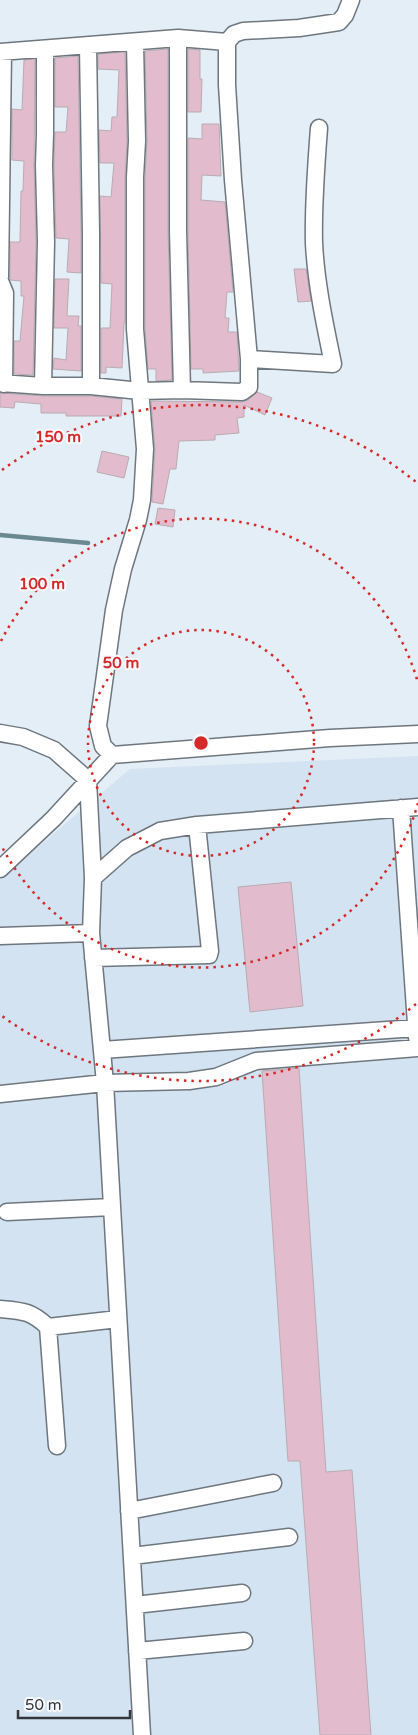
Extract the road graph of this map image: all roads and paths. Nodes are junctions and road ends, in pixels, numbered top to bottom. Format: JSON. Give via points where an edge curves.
{"nodes":[{"id":1,"x":351,"y":0,"type":"edge"},
{"id":2,"x":178,"y":38,"type":"junction"},
{"id":3,"x":227,"y":42,"type":"junction"},
{"id":4,"x":135,"y":43,"type":"junction"},
{"id":5,"x":88,"y":46,"type":"junction"},
{"id":6,"x":45,"y":49,"type":"junction"},
{"id":7,"x":2,"y":52,"type":"edge"},
{"id":8,"x":319,"y":128,"type":"dead end"},
{"id":9,"x":0,"y":277,"type":"edge"},
{"id":10,"x":0,"y":281,"type":"edge"},
{"id":11,"x":249,"y":359,"type":"junction"},
{"id":12,"x":2,"y":384,"type":"edge"},
{"id":13,"x":43,"y":386,"type":"junction"},
{"id":14,"x":92,"y":386,"type":"junction"},
{"id":15,"x":182,"y":390,"type":"junction"},
{"id":16,"x":140,"y":391,"type":"junction"},
{"id":17,"x":0,"y":733,"type":"edge"},
{"id":18,"x":418,"y":734,"type":"edge"},
{"id":19,"x":112,"y":755,"type":"junction"},
{"id":20,"x":88,"y":780,"type":"junction"},
{"id":21,"x":418,"y":807,"type":"edge"},
{"id":22,"x":401,"y":808,"type":"junction"},
{"id":23,"x":197,"y":825,"type":"junction"},
{"id":24,"x":0,"y":869,"type":"edge"},
{"id":25,"x":92,"y":878,"type":"junction"},
{"id":26,"x":91,"y":934,"type":"junction"},
{"id":27,"x":0,"y":936,"type":"edge"},
{"id":28,"x":94,"y":958,"type":"junction"},
{"id":29,"x":416,"y":1028,"type":"junction"},
{"id":30,"x":418,"y":1048,"type":"edge"},
{"id":31,"x":102,"y":1050,"type":"junction"},
{"id":32,"x":418,"y":1053,"type":"edge"},
{"id":33,"x":105,"y":1083,"type":"junction"},
{"id":34,"x":0,"y":1094,"type":"edge"},
{"id":35,"x":112,"y":1207,"type":"junction"},
{"id":36,"x":7,"y":1212,"type":"dead end"},
{"id":37,"x":0,"y":1309,"type":"edge"},
{"id":38,"x":118,"y":1319,"type":"junction"},
{"id":39,"x":48,"y":1327,"type":"junction"},
{"id":40,"x":57,"y":1446,"type":"dead end"},
{"id":41,"x":272,"y":1483,"type":"dead end"},
{"id":42,"x":129,"y":1511,"type":"junction"},
{"id":43,"x":289,"y":1537,"type":"dead end"},
{"id":44,"x":132,"y":1556,"type":"junction"},
{"id":45,"x":242,"y":1593,"type":"dead end"},
{"id":46,"x":135,"y":1605,"type":"junction"},
{"id":47,"x":244,"y":1641,"type":"dead end"},
{"id":48,"x":137,"y":1652,"type":"junction"},
{"id":49,"x":142,"y":1735,"type":"edge"}],
"edges":[{"from":1,"to":3,"type":"street","via":[[339,22],[243,31],[234,34]]},
{"from":2,"to":3,"type":"street"},
{"from":2,"to":4,"type":"street"},
{"from":2,"to":15,"type":"street"},
{"from":3,"to":11,"type":"street","via":[[233,180]]},
{"from":4,"to":5,"type":"street"},
{"from":4,"to":16,"type":"street","via":[[135,329]]},
{"from":5,"to":6,"type":"street"},
{"from":5,"to":14,"type":"street"},
{"from":6,"to":7,"type":"street"},
{"from":6,"to":13,"type":"street"},
{"from":7,"to":9,"type":"street"},
{"from":8,"to":11,"type":"street","via":[[314,245],[333,364]]},
{"from":10,"to":12,"type":"street","via":[[4,293]]},
{"from":11,"to":15,"type":"street","via":[[248,387],[242,392]]},
{"from":12,"to":13,"type":"street"},
{"from":13,"to":14,"type":"street"},
{"from":14,"to":16,"type":"street"},
{"from":15,"to":16,"type":"street"},
{"from":16,"to":19,"type":"street","via":[[145,449],[142,500],[118,592],[98,726],[103,746]]},
{"from":17,"to":20,"type":"street","via":[[23,737],[54,750]]},
{"from":18,"to":19,"type":"street"},
{"from":19,"to":20,"type":"street"},
{"from":20,"to":24,"type":"street","via":[[53,819]]},
{"from":20,"to":25,"type":"street"},
{"from":21,"to":22,"type":"street"},
{"from":22,"to":23,"type":"street"},
{"from":22,"to":29,"type":"street"},
{"from":23,"to":25,"type":"street","via":[[160,830],[147,836],[127,848]]},
{"from":23,"to":28,"type":"street","via":[[209,954]]},
{"from":25,"to":26,"type":"street"},
{"from":26,"to":27,"type":"street"},
{"from":26,"to":28,"type":"street"},
{"from":28,"to":31,"type":"street"},
{"from":29,"to":30,"type":"street"},
{"from":29,"to":31,"type":"street"},
{"from":30,"to":32,"type":"street"},
{"from":30,"to":33,"type":"street","via":[[256,1061],[216,1077],[189,1081]]},
{"from":31,"to":33,"type":"street"},
{"from":33,"to":34,"type":"street"},
{"from":33,"to":35,"type":"street"},
{"from":35,"to":36,"type":"street"},
{"from":35,"to":38,"type":"street"},
{"from":37,"to":39,"type":"street","via":[[37,1316]]},
{"from":38,"to":39,"type":"street"},
{"from":38,"to":42,"type":"street"},
{"from":39,"to":40,"type":"street"},
{"from":41,"to":42,"type":"street"},
{"from":42,"to":44,"type":"street"},
{"from":43,"to":44,"type":"street"},
{"from":44,"to":46,"type":"street"},
{"from":45,"to":46,"type":"street"},
{"from":46,"to":48,"type":"street"},
{"from":47,"to":48,"type":"street"},
{"from":48,"to":49,"type":"street"}]}
